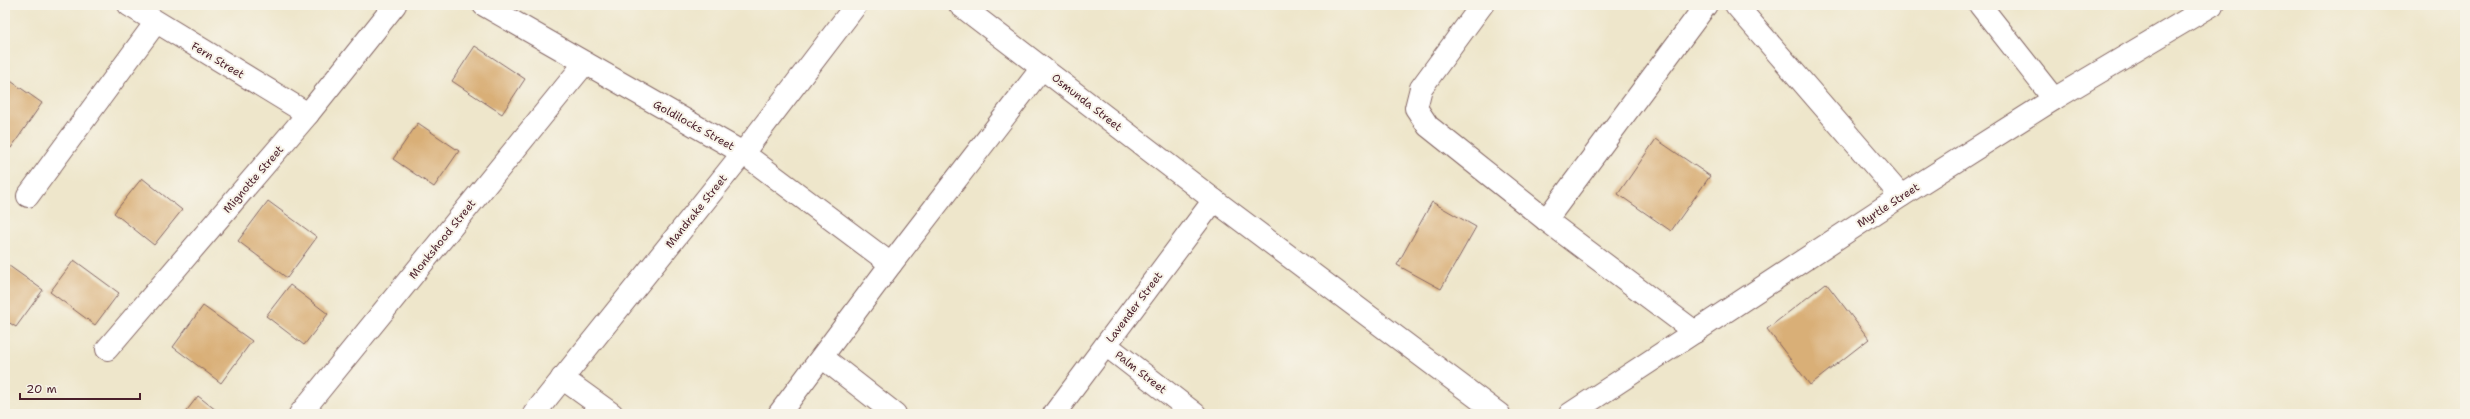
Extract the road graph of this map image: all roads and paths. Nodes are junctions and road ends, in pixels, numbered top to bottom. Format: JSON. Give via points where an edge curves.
{"nodes":[{"id":1,"x":129,"y":5,"type":"edge"},
{"id":2,"x":395,"y":5,"type":"edge"},
{"id":3,"x":484,"y":5,"type":"edge"},
{"id":4,"x":960,"y":5,"type":"edge"},
{"id":5,"x":1482,"y":5,"type":"edge"},
{"id":6,"x":1706,"y":5,"type":"edge"},
{"id":7,"x":1736,"y":5,"type":"edge"},
{"id":8,"x":1980,"y":5,"type":"edge"},
{"id":9,"x":850,"y":7,"type":"edge"},
{"id":10,"x":2207,"y":7,"type":"edge"},
{"id":11,"x":156,"y":22,"type":"junction"},
{"id":12,"x":584,"y":63,"type":"junction"},
{"id":13,"x":1042,"y":68,"type":"junction"},
{"id":14,"x":2054,"y":99,"type":"junction"},
{"id":15,"x":308,"y":114,"type":"junction"},
{"id":16,"x":743,"y":153,"type":"junction"},
{"id":17,"x":28,"y":196,"type":"dead end"},
{"id":18,"x":1901,"y":196,"type":"junction"},
{"id":19,"x":1214,"y":200,"type":"junction"},
{"id":20,"x":1546,"y":220,"type":"junction"},
{"id":21,"x":891,"y":264,"type":"junction"},
{"id":22,"x":1695,"y":332,"type":"junction"},
{"id":23,"x":1106,"y":345,"type":"junction"},
{"id":24,"x":107,"y":349,"type":"dead end"},
{"id":25,"x":822,"y":357,"type":"junction"},
{"id":26,"x":562,"y":378,"type":"junction"},
{"id":27,"x":300,"y":414,"type":"edge"},
{"id":28,"x":534,"y":414,"type":"edge"},
{"id":29,"x":612,"y":414,"type":"edge"},
{"id":30,"x":779,"y":414,"type":"edge"},
{"id":31,"x":895,"y":414,"type":"edge"},
{"id":32,"x":1054,"y":414,"type":"edge"},
{"id":33,"x":1195,"y":414,"type":"edge"},
{"id":34,"x":1499,"y":414,"type":"edge"},
{"id":35,"x":1570,"y":414,"type":"edge"}],
"edges":[{"from":1,"to":11,"type":"street","name":"Fern Street"},
{"from":2,"to":15,"type":"street","name":"Mignotte Street"},
{"from":3,"to":12,"type":"street","name":"Goldilocks Street"},
{"from":4,"to":13,"type":"street","name":"Osmunda Street"},
{"from":5,"to":20,"type":"street","via":[[1421,88],[1416,108],[1428,126]]},
{"from":6,"to":20,"type":"street"},
{"from":7,"to":18,"type":"street"},
{"from":8,"to":14,"type":"street"},
{"from":9,"to":16,"type":"street","name":"Mandrake Street"},
{"from":10,"to":14,"type":"street","name":"Myrtle Street"},
{"from":11,"to":15,"type":"street","name":"Fern Street"},
{"from":11,"to":17,"type":"street"},
{"from":12,"to":16,"type":"street","name":"Goldilocks Street"},
{"from":12,"to":27,"type":"street","name":"Monkshood Street"},
{"from":13,"to":19,"type":"street","name":"Osmunda Street"},
{"from":13,"to":21,"type":"street"},
{"from":14,"to":18,"type":"street","name":"Myrtle Street"},
{"from":15,"to":24,"type":"street","name":"Mignotte Street"},
{"from":16,"to":21,"type":"street","name":"Goldilocks Street"},
{"from":16,"to":26,"type":"street","name":"Mandrake Street"},
{"from":18,"to":22,"type":"street","name":"Myrtle Street"},
{"from":19,"to":23,"type":"street","name":"Lavender Street"},
{"from":19,"to":34,"type":"street","name":"Osmunda Street"},
{"from":20,"to":22,"type":"street"},
{"from":21,"to":25,"type":"street"},
{"from":22,"to":35,"type":"street","name":"Myrtle Street"},
{"from":23,"to":32,"type":"street","name":"Lavender Street"},
{"from":23,"to":33,"type":"street","name":"Palm Street"},
{"from":25,"to":30,"type":"street"},
{"from":25,"to":31,"type":"street"},
{"from":26,"to":28,"type":"street","name":"Mandrake Street"},
{"from":26,"to":29,"type":"street"}]}
